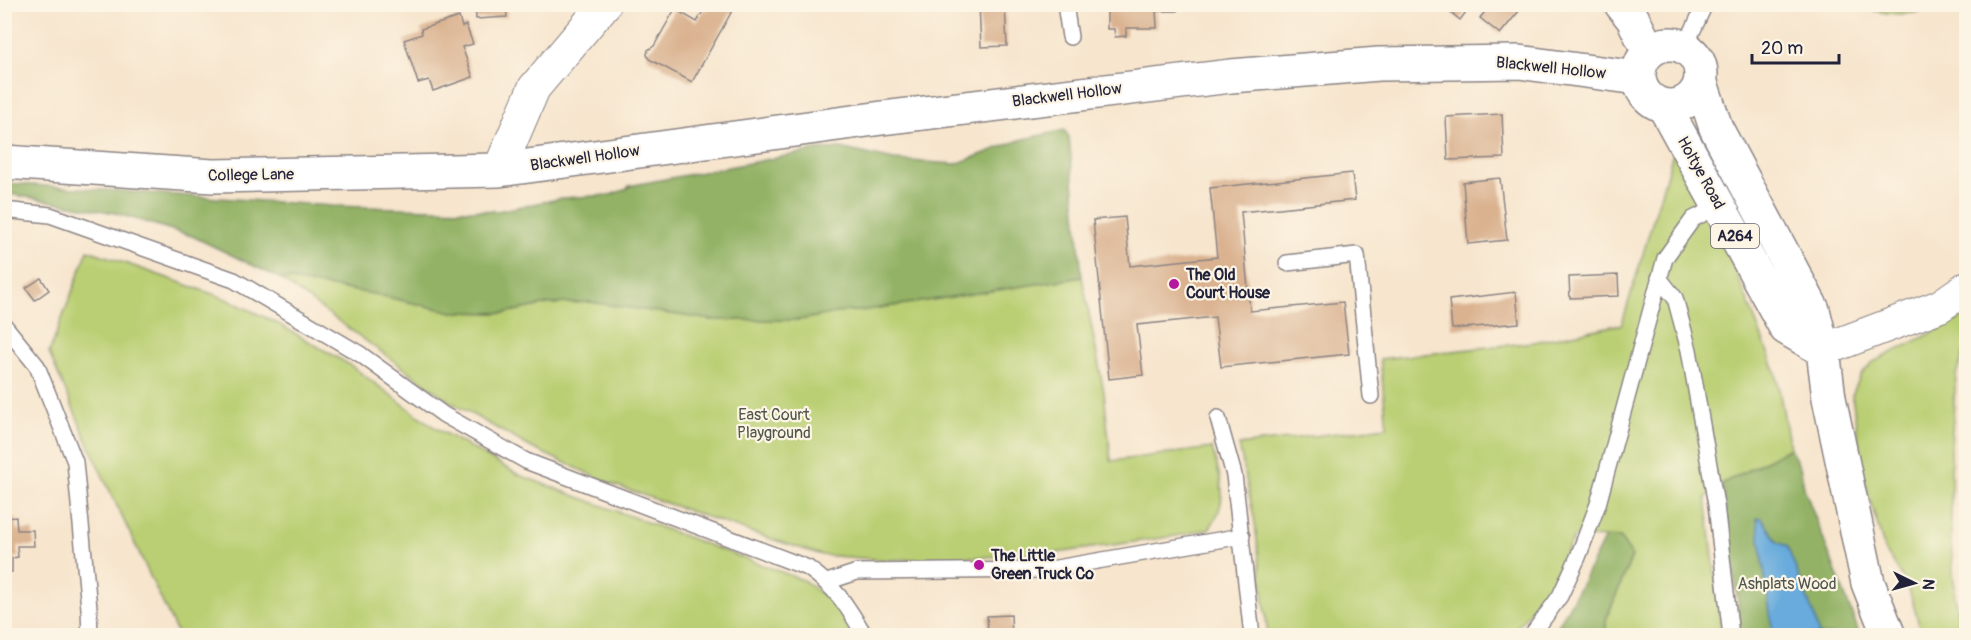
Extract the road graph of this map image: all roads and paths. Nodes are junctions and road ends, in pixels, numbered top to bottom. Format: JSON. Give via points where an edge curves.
{"nodes":[{"id":1,"x":605,"y":4,"type":"edge"},
{"id":2,"x":1065,"y":4,"type":"edge"},
{"id":3,"x":1621,"y":4,"type":"edge"},
{"id":4,"x":1705,"y":4,"type":"edge"},
{"id":5,"x":1070,"y":37,"type":"dead end"},
{"id":6,"x":1685,"y":48,"type":"junction"},
{"id":7,"x":1643,"y":65,"type":"junction"},
{"id":8,"x":1701,"y":83,"type":"junction"},
{"id":9,"x":1664,"y":106,"type":"junction"},
{"id":10,"x":4,"y":162,"type":"edge"},
{"id":11,"x":499,"y":170,"type":"junction"},
{"id":12,"x":1726,"y":182,"type":"junction"},
{"id":13,"x":4,"y":210,"type":"edge"},
{"id":14,"x":1761,"y":212,"type":"junction"},
{"id":15,"x":1287,"y":263,"type":"dead end"},
{"id":16,"x":1659,"y":278,"type":"junction"},
{"id":17,"x":1966,"y":288,"type":"edge"},
{"id":18,"x":4,"y":325,"type":"edge"},
{"id":19,"x":1824,"y":350,"type":"junction"},
{"id":20,"x":1371,"y":396,"type":"dead end"},
{"id":21,"x":1218,"y":418,"type":"dead end"},
{"id":22,"x":1242,"y":536,"type":"junction"},
{"id":23,"x":827,"y":582,"type":"junction"},
{"id":24,"x":90,"y":636,"type":"edge"},
{"id":25,"x":865,"y":636,"type":"edge"},
{"id":26,"x":1252,"y":636,"type":"edge"},
{"id":27,"x":1531,"y":636,"type":"edge"},
{"id":28,"x":1731,"y":636,"type":"edge"},
{"id":29,"x":1889,"y":636,"type":"edge"}],
"edges":[{"from":1,"to":11,"type":"street","via":[[534,88]]},
{"from":2,"to":5,"type":"lane"},
{"from":3,"to":7,"type":"main road","via":[[1633,19]]},
{"from":4,"to":6,"type":"lane"},
{"from":6,"to":7,"type":"main road","via":[[1676,44],[1657,46]]},
{"from":6,"to":8,"type":"main road","via":[[1699,63]]},
{"from":7,"to":9,"type":"main road","via":[[1641,88],[1654,103]]},
{"from":7,"to":11,"type":"main road","name":"Blackwell Hollow","via":[[1519,62],[1368,65],[1232,76]]},
{"from":8,"to":9,"type":"main road","via":[[1683,104]]},
{"from":8,"to":12,"type":"main road","name":"Holtye Road","number":"A264","via":[[1716,128]]},
{"from":9,"to":12,"type":"main road","name":"Holtye Road","number":"A264"},
{"from":10,"to":11,"type":"main road","name":"College Lane","via":[[213,176]]},
{"from":12,"to":14,"type":"main road","name":"Holtye Road","number":"A264"},
{"from":12,"to":14,"type":"lane"},
{"from":12,"to":16,"type":"lane","via":[[1665,258]]},
{"from":12,"to":19,"type":"main road","name":"Holtye Road","number":"A264","via":[[1786,328]]},
{"from":13,"to":23,"type":"lane","via":[[50,215],[234,280],[360,354],[444,415],[526,461],[808,568]]},
{"from":14,"to":19,"type":"main road","name":"Holtye Road","number":"A264","via":[[1813,310]]},
{"from":15,"to":20,"type":"lane","via":[[1357,255]]},
{"from":16,"to":27,"type":"lane","via":[[1598,504],[1560,596]]},
{"from":16,"to":28,"type":"lane","via":[[1675,298],[1689,350],[1716,505]]},
{"from":17,"to":19,"type":"street","via":[[1940,306]]},
{"from":18,"to":24,"type":"lane","via":[[37,366],[75,462]]},
{"from":19,"to":29,"type":"main road","name":"Holtye Road","number":"A264","via":[[1828,398],[1868,583]]},
{"from":21,"to":22,"type":"lane","via":[[1234,475]]},
{"from":22,"to":23,"type":"lane","via":[[1045,570],[857,572]]},
{"from":22,"to":26,"type":"lane"},
{"from":23,"to":25,"type":"lane","via":[[842,598]]}]}
